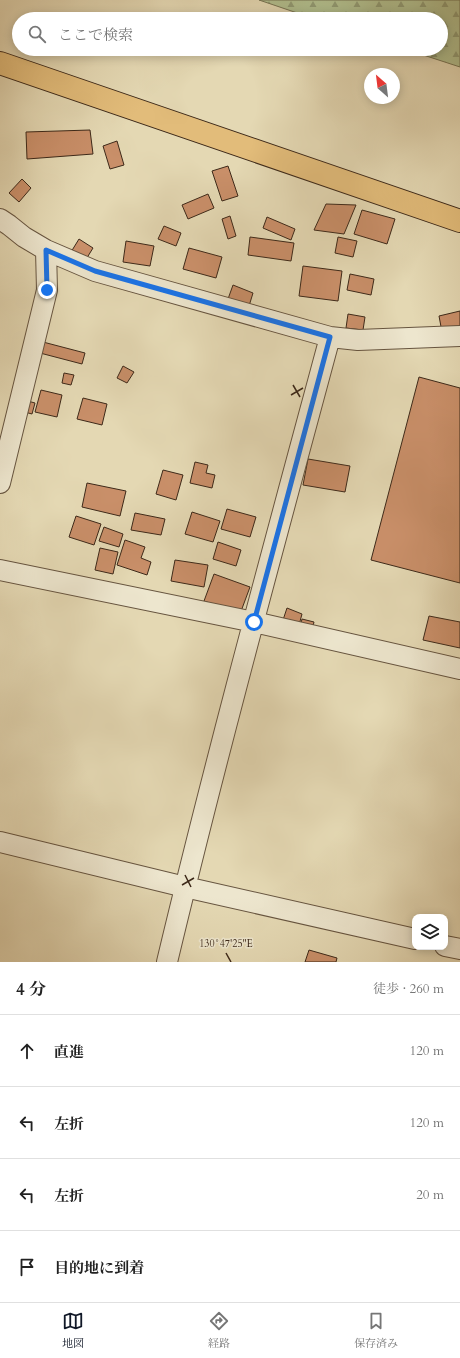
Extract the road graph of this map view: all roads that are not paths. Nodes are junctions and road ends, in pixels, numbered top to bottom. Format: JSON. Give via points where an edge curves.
{"nodes":[{"id":1,"x":0,"y":63,"type":"edge"},
{"id":2,"x":0,"y":219,"type":"edge"},
{"id":3,"x":460,"y":221,"type":"edge"},
{"id":4,"x":46,"y":250,"type":"junction"},
{"id":5,"x":460,"y":336,"type":"edge"},
{"id":6,"x":330,"y":337,"type":"junction"},
{"id":7,"x":0,"y":483,"type":"edge"},
{"id":8,"x":0,"y":570,"type":"edge"},
{"id":9,"x":254,"y":622,"type":"junction"},
{"id":10,"x":460,"y":669,"type":"edge"},
{"id":11,"x":0,"y":842,"type":"edge"},
{"id":12,"x":185,"y":887,"type":"junction"},
{"id":13,"x":412,"y":938,"type":"edge"},
{"id":14,"x":448,"y":947,"type":"edge"},
{"id":15,"x":460,"y":950,"type":"edge"},
{"id":16,"x":167,"y":962,"type":"edge"},
{"id":17,"x":457,"y":962,"type":"edge"}],
"edges":[{"from":1,"to":3,"type":"main road"},
{"from":2,"to":4,"type":"street"},
{"from":4,"to":6,"type":"street","via":[[95,271]]},
{"from":4,"to":7,"type":"street","via":[[47,290]]},
{"from":5,"to":6,"type":"street","via":[[358,340]]},
{"from":6,"to":9,"type":"street"},
{"from":8,"to":9,"type":"street"},
{"from":9,"to":10,"type":"street"},
{"from":9,"to":12,"type":"street"},
{"from":11,"to":12,"type":"street"},
{"from":12,"to":13,"type":"street"},
{"from":12,"to":16,"type":"street"},
{"from":14,"to":15,"type":"street"},
{"from":15,"to":17,"type":"street"}]}
